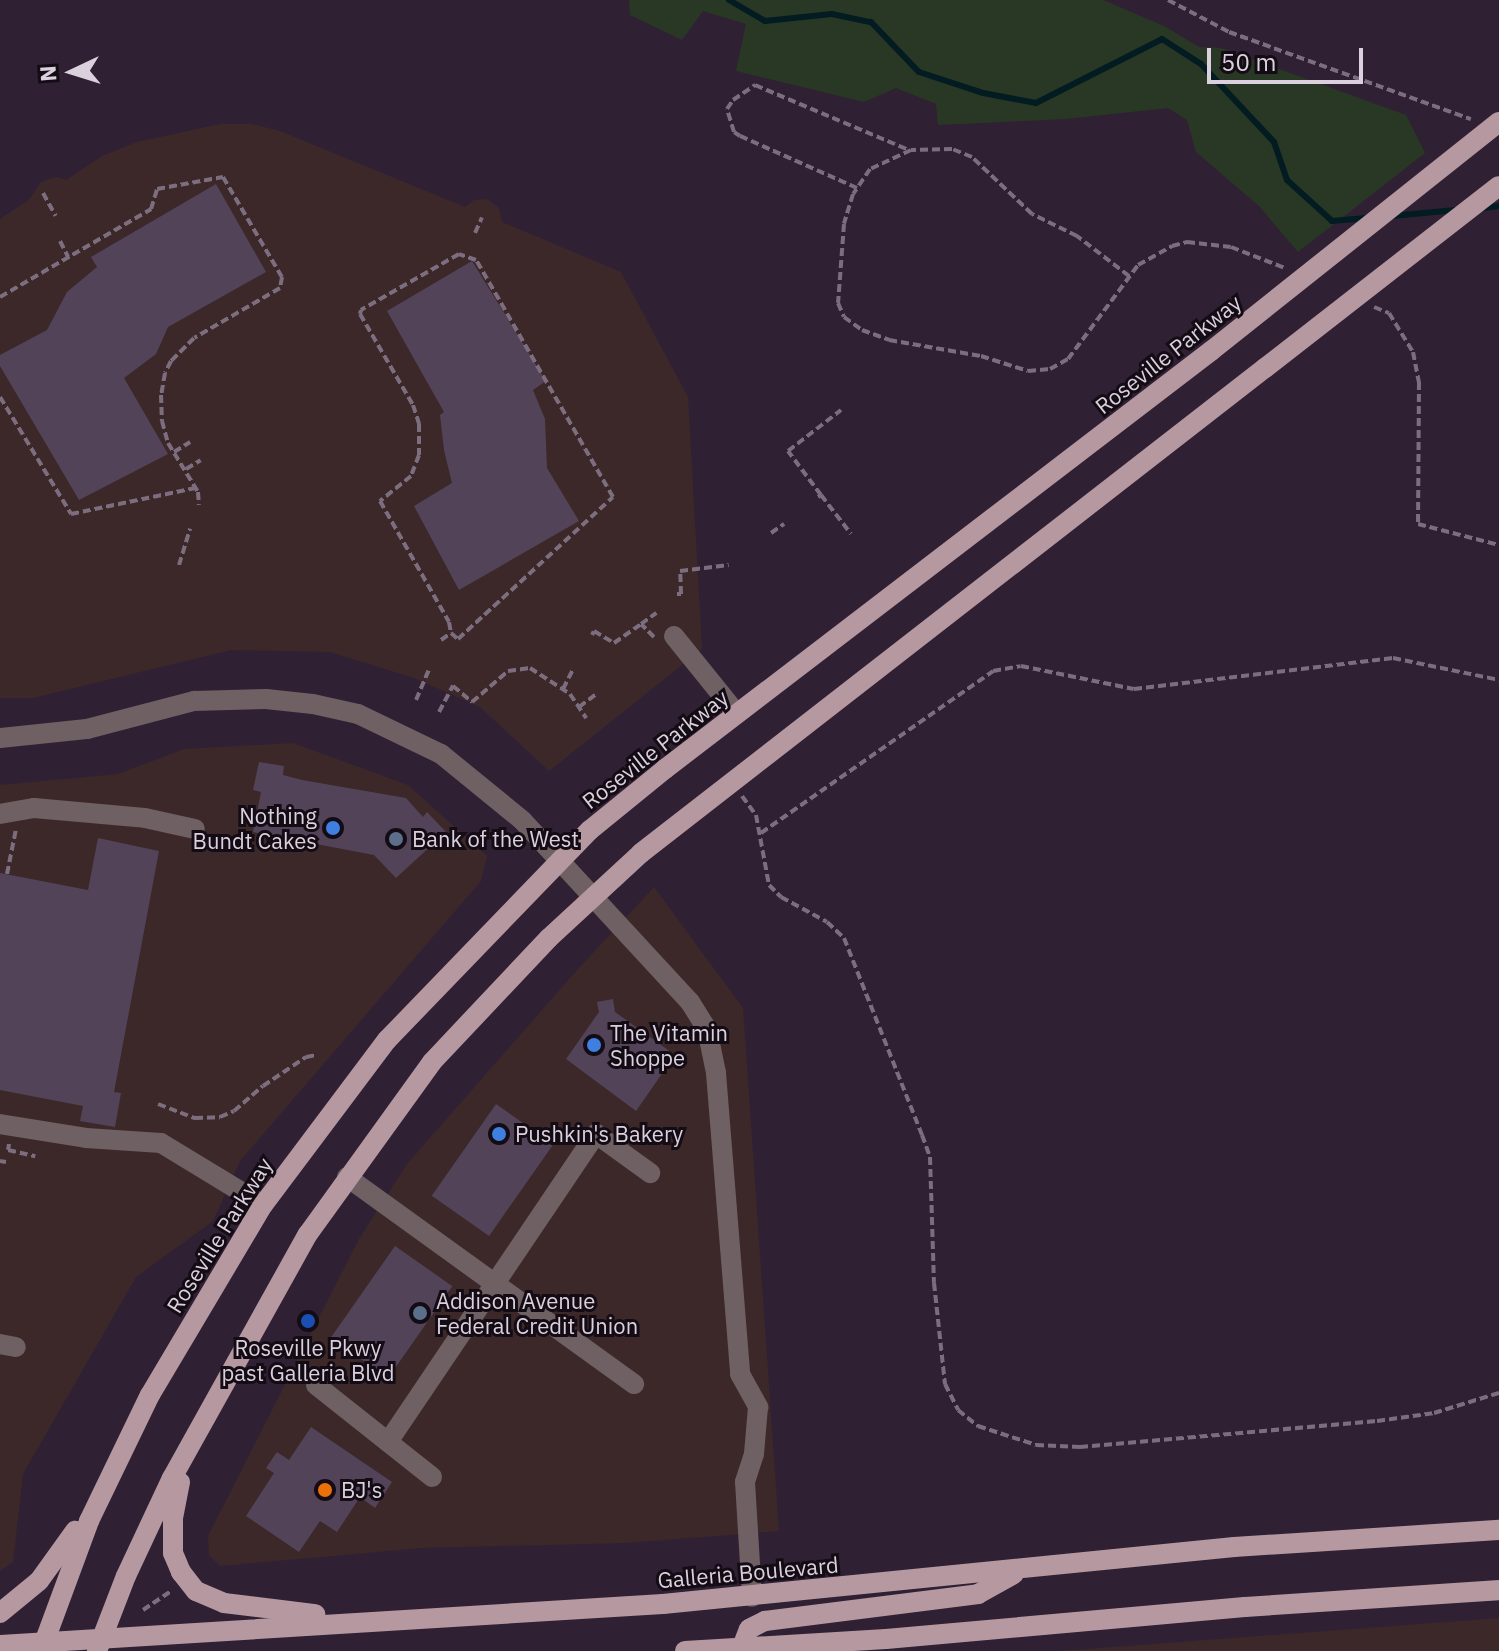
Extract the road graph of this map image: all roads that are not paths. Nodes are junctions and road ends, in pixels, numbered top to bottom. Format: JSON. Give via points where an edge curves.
{"nodes":[{"id":1,"x":1499,"y":122,"type":"edge"},
{"id":2,"x":1499,"y":186,"type":"edge"},
{"id":3,"x":664,"y":636,"type":"road end"},
{"id":4,"x":737,"y":714,"type":"junction"},
{"id":5,"x":0,"y":738,"type":"edge"},
{"id":6,"x":9,"y":817,"type":"edge"},
{"id":7,"x":195,"y":829,"type":"dead end"},
{"id":8,"x":559,"y":859,"type":"junction"},
{"id":9,"x":591,"y":897,"type":"junction"},
{"id":10,"x":0,"y":1124,"type":"edge"},
{"id":11,"x":650,"y":1173,"type":"dead end"},
{"id":12,"x":347,"y":1177,"type":"junction"},
{"id":13,"x":263,"y":1205,"type":"junction"},
{"id":14,"x":493,"y":1283,"type":"junction"},
{"id":15,"x":634,"y":1384,"type":"dead end"},
{"id":16,"x":316,"y":1385,"type":"dead end"},
{"id":17,"x":204,"y":1417,"type":"junction"},
{"id":18,"x":388,"y":1442,"type":"junction"},
{"id":19,"x":112,"y":1469,"type":"junction"},
{"id":20,"x":432,"y":1477,"type":"dead end"},
{"id":21,"x":1499,"y":1530,"type":"edge"},
{"id":22,"x":1021,"y":1570,"type":"junction"},
{"id":23,"x":1499,"y":1590,"type":"edge"},
{"id":24,"x":752,"y":1597,"type":"junction"},
{"id":25,"x":0,"y":1613,"type":"edge"},
{"id":26,"x":375,"y":1620,"type":"junction"},
{"id":27,"x":0,"y":1645,"type":"edge"},
{"id":28,"x":99,"y":1645,"type":"edge"},
{"id":29,"x":42,"y":1646,"type":"edge"},
{"id":30,"x":742,"y":1649,"type":"edge"},
{"id":31,"x":685,"y":1651,"type":"edge"}],
"edges":[{"from":1,"to":4,"type":"main road","name":"Roseville Parkway","bridge":true,"via":[[1211,351]]},
{"from":2,"to":9,"type":"main road","bridge":true},
{"from":3,"to":4,"type":"street"},
{"from":4,"to":8,"type":"main road","name":"Roseville Parkway"},
{"from":5,"to":8,"type":"street","via":[[87,729],[194,701],[313,704],[358,714],[441,754],[522,820]]},
{"from":6,"to":7,"type":"street","via":[[34,808],[145,818]]},
{"from":8,"to":9,"type":"street"},
{"from":8,"to":13,"type":"main road","name":"Roseville Parkway","via":[[387,1040]]},
{"from":9,"to":12,"type":"main road","via":[[432,1062]]},
{"from":9,"to":24,"type":"street","via":[[690,1002],[707,1029],[716,1073],[740,1374],[758,1407],[754,1454],[745,1482]]},
{"from":10,"to":13,"type":"street","via":[[161,1143]]},
{"from":11,"to":14,"type":"street","via":[[596,1134]]},
{"from":12,"to":14,"type":"street"},
{"from":12,"to":17,"type":"main road","via":[[308,1234]]},
{"from":13,"to":19,"type":"main road","name":"Roseville Parkway","via":[[217,1277]]},
{"from":14,"to":15,"type":"street"},
{"from":14,"to":18,"type":"street"},
{"from":16,"to":18,"type":"street"},
{"from":17,"to":26,"type":"main road","via":[[178,1486],[172,1527],[175,1559],[192,1586],[208,1599],[234,1605]]},
{"from":17,"to":28,"type":"main road","via":[[148,1527]]},
{"from":18,"to":20,"type":"street"},
{"from":19,"to":25,"type":"main road","via":[[39,1581]]},
{"from":19,"to":29,"type":"main road","name":"Roseville Parkway"},
{"from":21,"to":22,"type":"main road","name":"Galleria Boulevard","via":[[1234,1547]]},
{"from":22,"to":24,"type":"main road","name":"Galleria Boulevard"},
{"from":22,"to":30,"type":"main road","via":[[978,1594],[765,1621],[749,1629]]},
{"from":23,"to":30,"type":"main road"},
{"from":24,"to":26,"type":"main road","name":"Galleria Boulevard"},
{"from":26,"to":28,"type":"main road","name":"Galleria Boulevard"},
{"from":27,"to":29,"type":"main road","name":"Galleria Boulevard"},
{"from":28,"to":29,"type":"main road","name":"Galleria Boulevard"},
{"from":30,"to":31,"type":"main road"}]}
